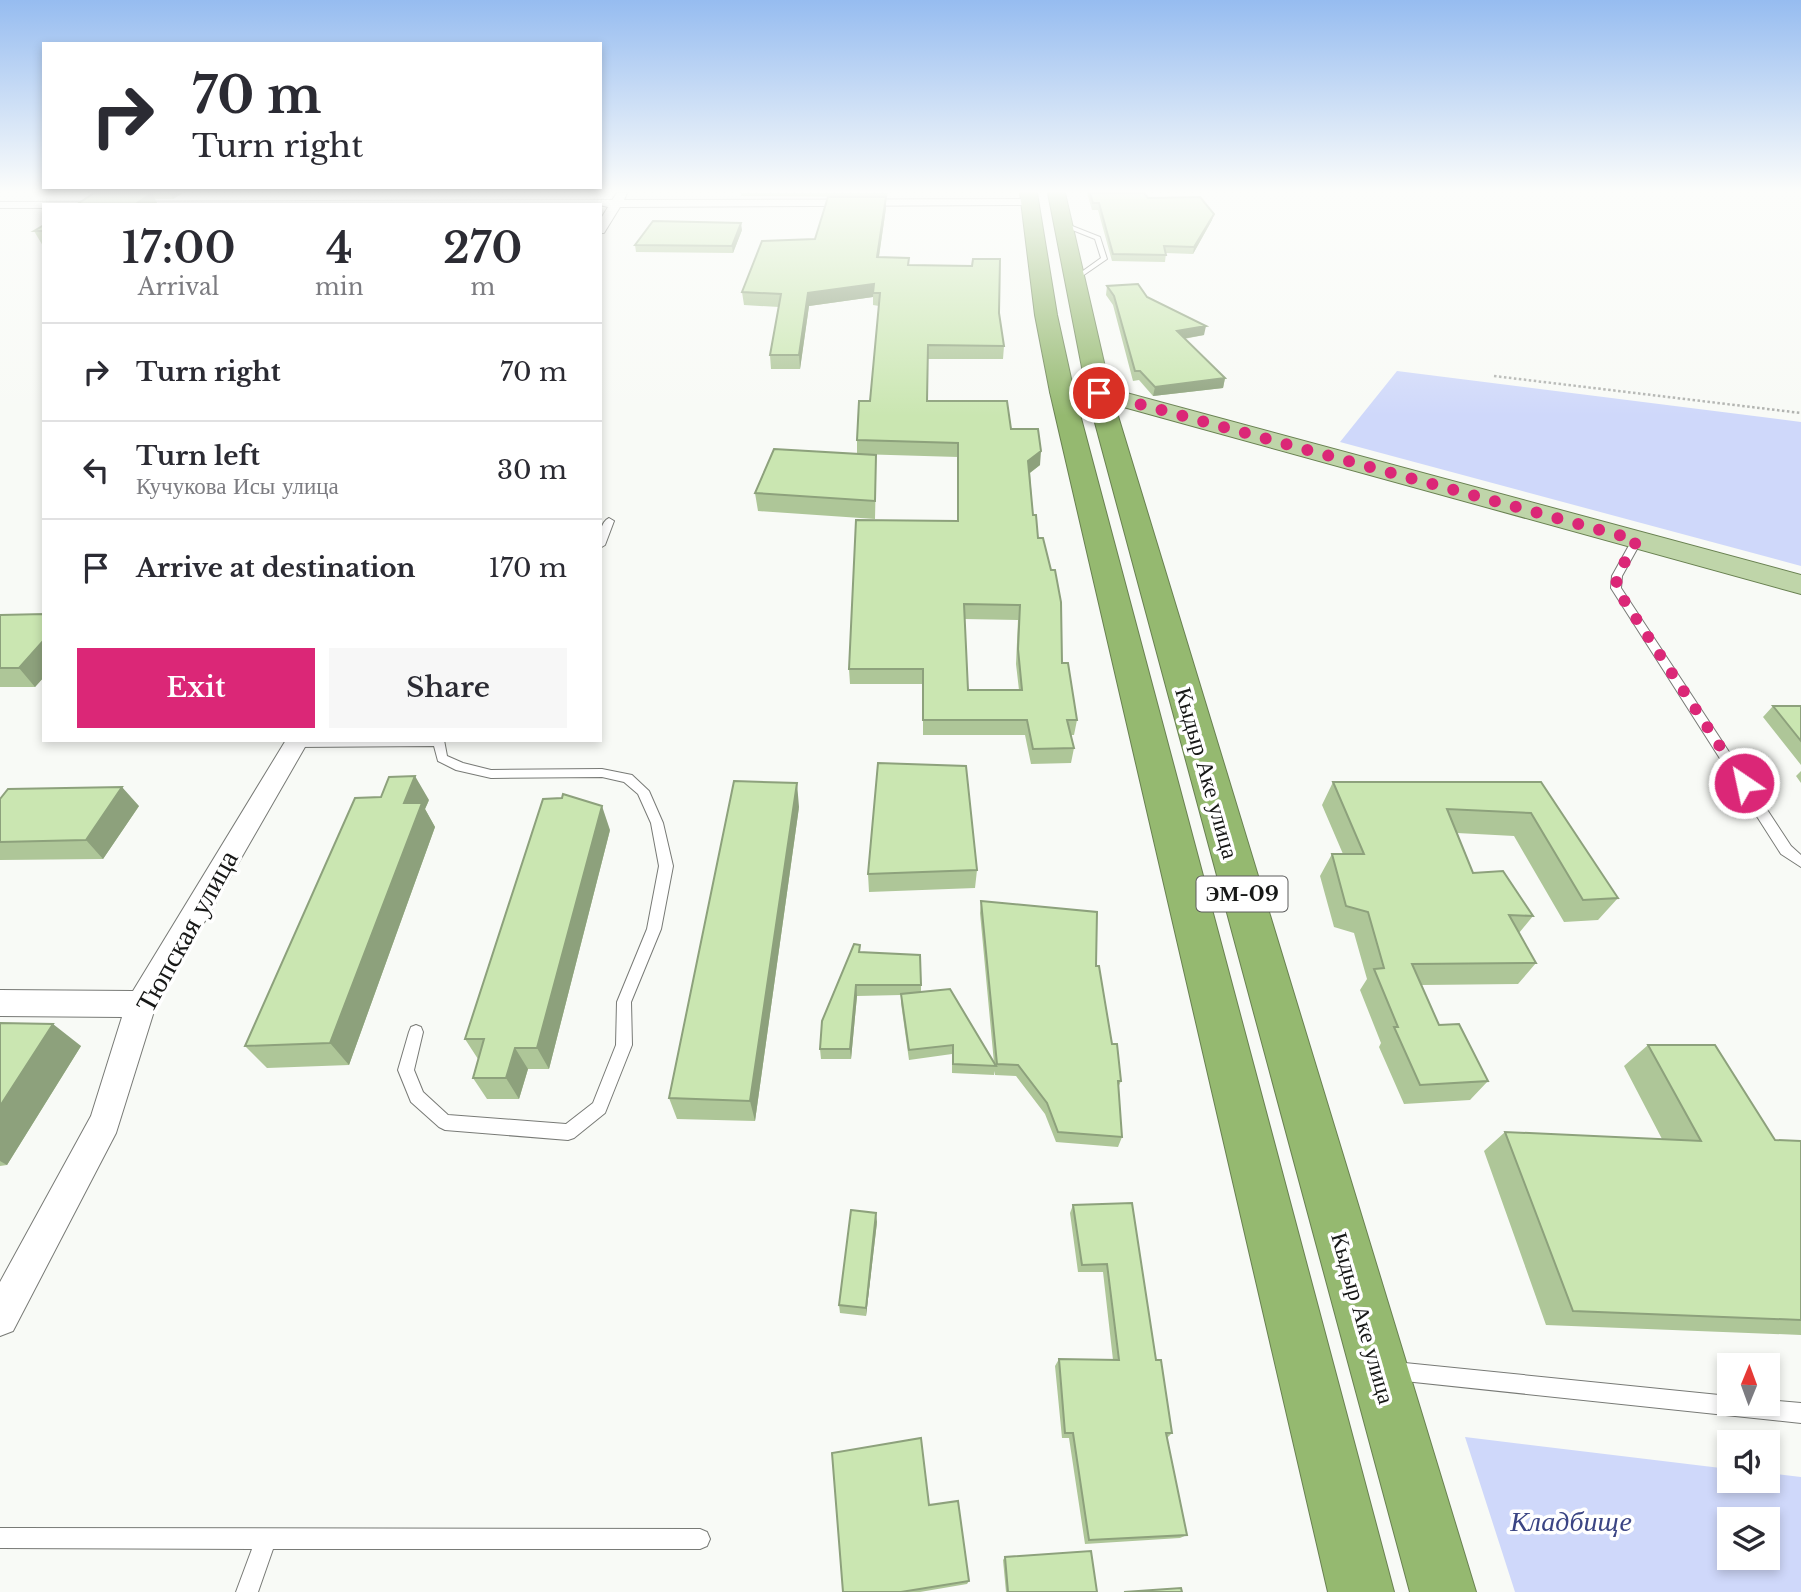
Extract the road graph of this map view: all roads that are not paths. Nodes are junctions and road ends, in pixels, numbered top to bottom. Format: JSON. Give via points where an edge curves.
{"nodes":[{"id":1,"x":1045,"y":267,"type":"edge"},
{"id":2,"x":1071,"y":267,"type":"edge"},
{"id":3,"x":1080,"y":393,"type":"junction"},
{"id":4,"x":609,"y":521,"type":"dead end"},
{"id":5,"x":602,"y":540,"type":"edge"},
{"id":6,"x":1637,"y":540,"type":"junction"},
{"id":7,"x":1801,"y":585,"type":"edge"},
{"id":8,"x":296,"y":742,"type":"edge"},
{"id":9,"x":440,"y":742,"type":"edge"},
{"id":10,"x":1801,"y":862,"type":"edge"},
{"id":11,"x":0,"y":1003,"type":"edge"},
{"id":12,"x":141,"y":1004,"type":"junction"},
{"id":13,"x":416,"y":1032,"type":"dead end"},
{"id":14,"x":0,"y":1318,"type":"edge"},
{"id":15,"x":1377,"y":1369,"type":"junction"},
{"id":16,"x":1801,"y":1413,"type":"edge"},
{"id":17,"x":0,"y":1538,"type":"edge"},
{"id":18,"x":266,"y":1538,"type":"junction"},
{"id":19,"x":700,"y":1539,"type":"dead end"},
{"id":20,"x":247,"y":1592,"type":"edge"},
{"id":21,"x":1362,"y":1592,"type":"edge"},
{"id":22,"x":1443,"y":1592,"type":"edge"}],
"edges":[{"from":1,"to":3,"type":"highway","name":"Кыдыр Аке улица","number":"ЭМ-09","via":[[1046,315]]},
{"from":2,"to":3,"type":"highway","name":"Кыдыр Аке улица","number":"ЭМ-09","via":[[1076,278]]},
{"from":3,"to":6,"type":"main road"},
{"from":3,"to":15,"type":"highway","name":"Кыдыр Аке улица","number":"ЭМ-09"},
{"from":3,"to":21,"type":"highway","name":"Кыдыр Аке улица","number":"ЭМ-09"},
{"from":4,"to":5,"type":"lane"},
{"from":6,"to":7,"type":"main road"},
{"from":6,"to":10,"type":"lane","via":[[1617,576],[1616,588],[1786,850]]},
{"from":8,"to":12,"type":"street","name":"Тюпская улица"},
{"from":9,"to":13,"type":"lane","via":[[442,758],[491,774],[603,773],[628,778],[643,791],[657,824],[666,866],[654,929],[624,1002],[624,1045],[599,1108],[568,1132],[445,1122],[417,1097],[406,1070]]},
{"from":11,"to":12,"type":"street"},
{"from":12,"to":14,"type":"street","name":"Тюпская улица","via":[[105,1122]]},
{"from":15,"to":16,"type":"lane"},
{"from":15,"to":22,"type":"highway","name":"Кыдыр Аке улица","number":"ЭМ-09"},
{"from":17,"to":18,"type":"lane"},
{"from":18,"to":19,"type":"lane"},
{"from":18,"to":20,"type":"lane"}]}
